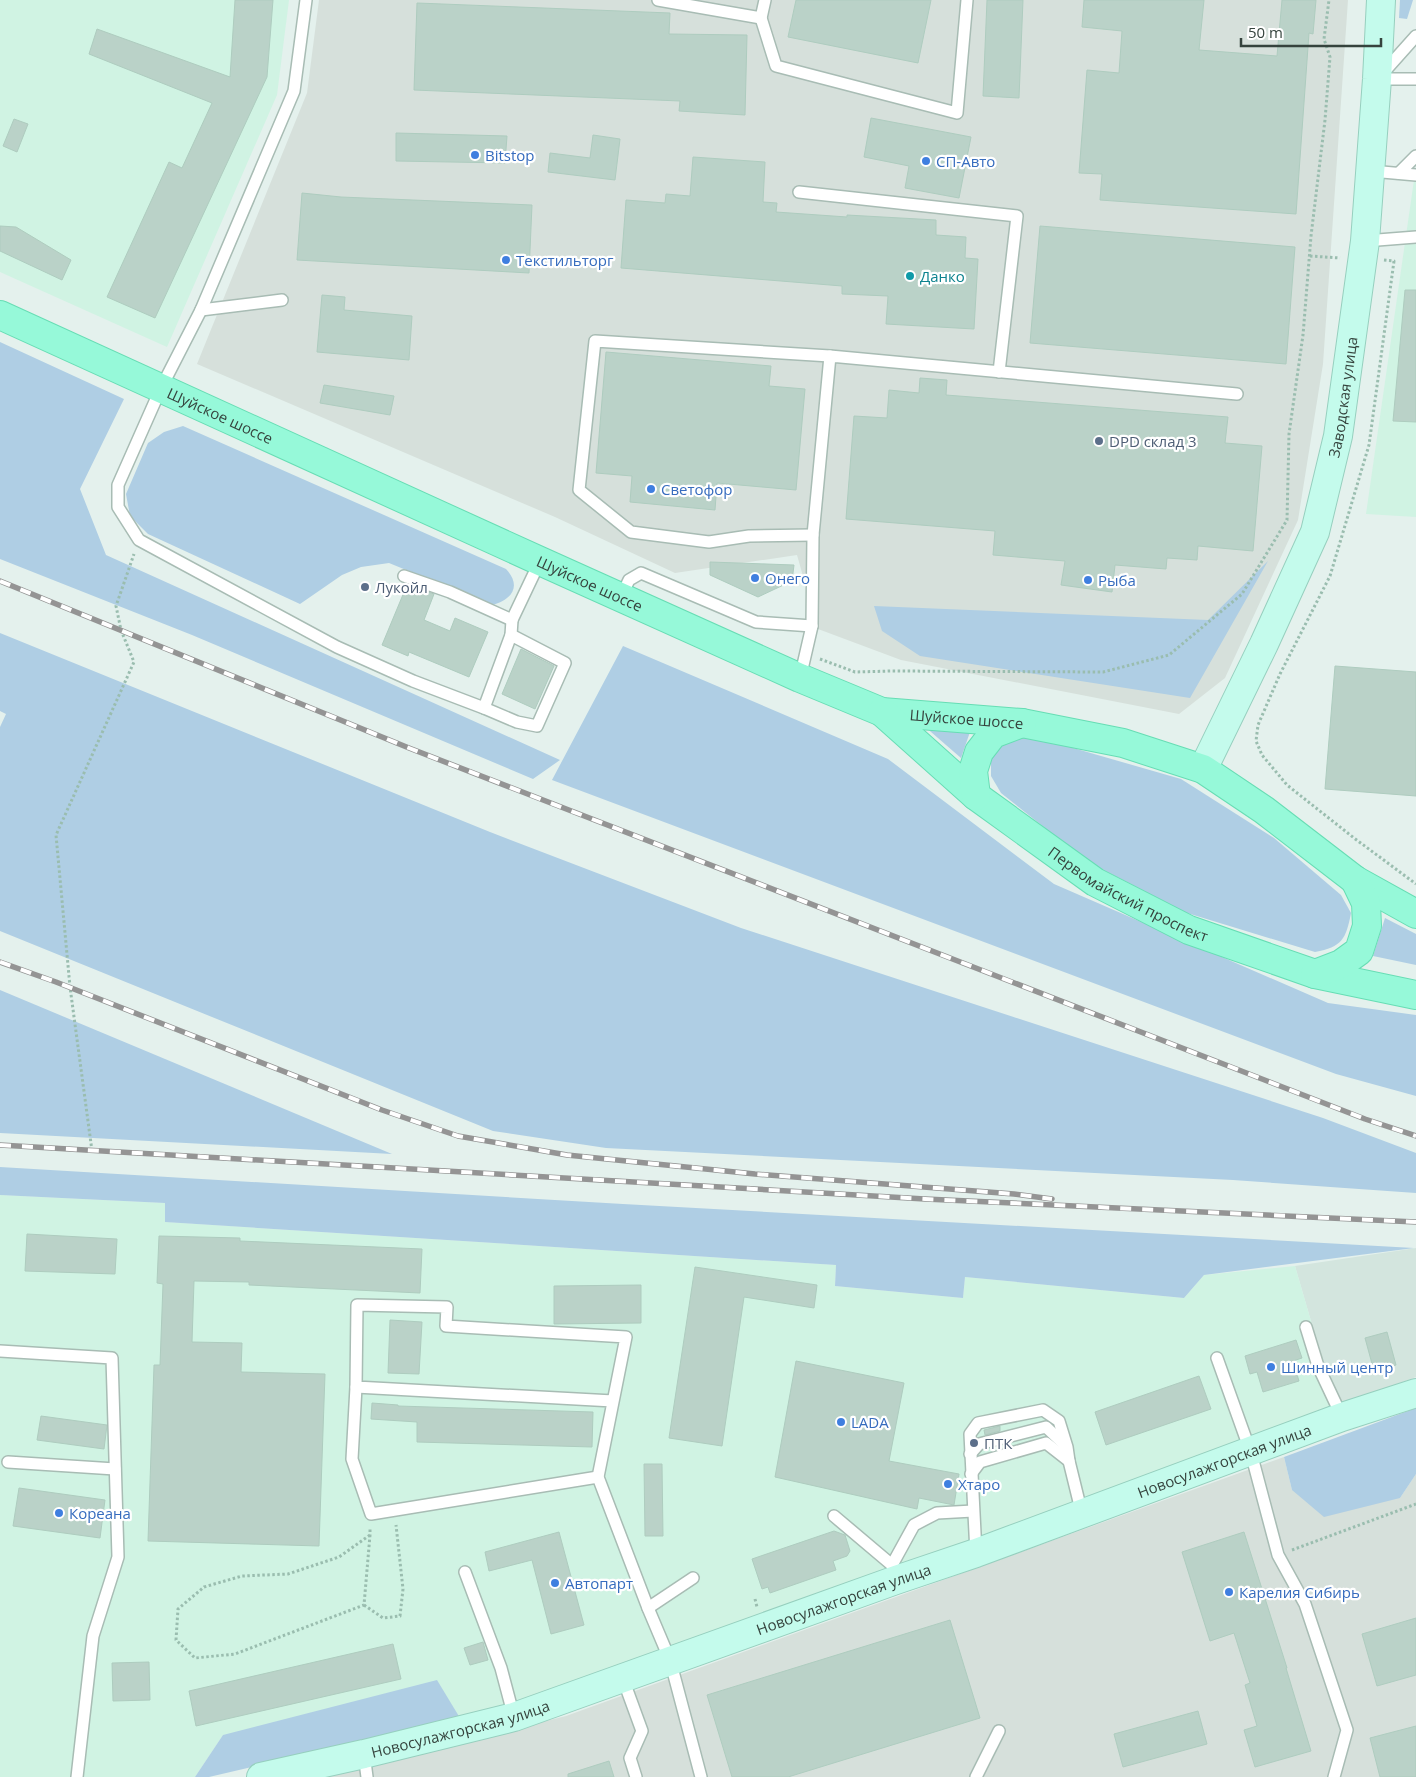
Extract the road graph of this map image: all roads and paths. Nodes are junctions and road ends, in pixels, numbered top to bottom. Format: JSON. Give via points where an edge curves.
{"nodes":[{"id":1,"x":306,"y":0,"type":"edge"},
{"id":2,"x":658,"y":0,"type":"edge"},
{"id":3,"x":765,"y":0,"type":"edge"},
{"id":4,"x":968,"y":0,"type":"edge"},
{"id":5,"x":1329,"y":0,"type":"edge"},
{"id":6,"x":1380,"y":0,"type":"edge"},
{"id":7,"x":761,"y":18,"type":"junction"},
{"id":8,"x":1416,"y":36,"type":"edge"},
{"id":9,"x":1377,"y":79,"type":"junction"},
{"id":10,"x":1416,"y":79,"type":"edge"},
{"id":11,"x":1416,"y":156,"type":"edge"},
{"id":12,"x":1371,"y":171,"type":"junction"},
{"id":13,"x":1400,"y":173,"type":"junction"},
{"id":14,"x":1416,"y":175,"type":"edge"},
{"id":15,"x":799,"y":192,"type":"dead end"},
{"id":16,"x":1416,"y":237,"type":"edge"},
{"id":17,"x":1366,"y":241,"type":"junction"},
{"id":18,"x":1394,"y":260,"type":"dead end"},
{"id":19,"x":282,"y":300,"type":"dead end"},
{"id":20,"x":201,"y":310,"type":"junction"},
{"id":21,"x":0,"y":314,"type":"edge"},
{"id":22,"x":830,"y":356,"type":"junction"},
{"id":23,"x":999,"y":372,"type":"junction"},
{"id":24,"x":161,"y":388,"type":"junction"},
{"id":25,"x":1236,"y":394,"type":"dead end"},
{"id":26,"x":813,"y":535,"type":"junction"},
{"id":27,"x":139,"y":540,"type":"junction"},
{"id":28,"x":540,"y":561,"type":"junction"},
{"id":29,"x":404,"y":576,"type":"dead end"},
{"id":30,"x":621,"y":597,"type":"junction"},
{"id":31,"x":512,"y":620,"type":"junction"},
{"id":32,"x":812,"y":626,"type":"junction"},
{"id":33,"x":511,"y":635,"type":"junction"},
{"id":34,"x":803,"y":666,"type":"junction"},
{"id":35,"x":484,"y":708,"type":"junction"},
{"id":36,"x":882,"y":712,"type":"junction"},
{"id":37,"x":1022,"y":723,"type":"junction"},
{"id":38,"x":1204,"y":769,"type":"junction"},
{"id":39,"x":976,"y":796,"type":"junction"},
{"id":40,"x":1355,"y":880,"type":"junction"},
{"id":41,"x":1416,"y":884,"type":"edge"},
{"id":42,"x":1416,"y":914,"type":"edge"},
{"id":43,"x":1315,"y":974,"type":"junction"},
{"id":44,"x":1416,"y":995,"type":"edge"},
{"id":45,"x":92,"y":1150,"type":"dead end"},
{"id":46,"x":1306,"y":1327,"type":"dead end"},
{"id":47,"x":0,"y":1350,"type":"edge"},
{"id":48,"x":1217,"y":1358,"type":"dead end"},
{"id":49,"x":356,"y":1387,"type":"junction"},
{"id":50,"x":1416,"y":1392,"type":"edge"},
{"id":51,"x":613,"y":1401,"type":"junction"},
{"id":52,"x":1342,"y":1417,"type":"junction"},
{"id":53,"x":1067,"y":1447,"type":"junction"},
{"id":54,"x":1251,"y":1452,"type":"junction"},
{"id":55,"x":970,"y":1454,"type":"junction"},
{"id":56,"x":1069,"y":1461,"type":"junction"},
{"id":57,"x":8,"y":1462,"type":"dead end"},
{"id":58,"x":115,"y":1469,"type":"junction"},
{"id":59,"x":971,"y":1474,"type":"junction"},
{"id":60,"x":598,"y":1477,"type":"junction"},
{"id":61,"x":1416,"y":1504,"type":"edge"},
{"id":62,"x":394,"y":1510,"type":"junction"},
{"id":63,"x":973,"y":1511,"type":"junction"},
{"id":64,"x":371,"y":1514,"type":"junction"},
{"id":65,"x":1082,"y":1514,"type":"junction"},
{"id":66,"x":834,"y":1516,"type":"dead end"},
{"id":67,"x":370,"y":1535,"type":"junction"},
{"id":68,"x":976,"y":1553,"type":"junction"},
{"id":69,"x":1278,"y":1555,"type":"junction"},
{"id":70,"x":466,"y":1572,"type":"dead end"},
{"id":71,"x":894,"y":1572,"type":"junction"},
{"id":72,"x":693,"y":1578,"type":"dead end"},
{"id":73,"x":364,"y":1605,"type":"junction"},
{"id":74,"x":648,"y":1608,"type":"junction"},
{"id":75,"x":670,"y":1660,"type":"junction"},
{"id":76,"x":623,"y":1679,"type":"junction"},
{"id":77,"x":514,"y":1717,"type":"junction"},
{"id":78,"x":999,"y":1731,"type":"dead end"},
{"id":79,"x":365,"y":1766,"type":"edge"},
{"id":80,"x":77,"y":1777,"type":"edge"},
{"id":81,"x":261,"y":1777,"type":"edge"},
{"id":82,"x":636,"y":1777,"type":"edge"},
{"id":83,"x":702,"y":1777,"type":"edge"},
{"id":84,"x":976,"y":1777,"type":"edge"},
{"id":85,"x":1334,"y":1777,"type":"edge"}],
"edges":[{"from":1,"to":20,"type":"lane","via":[[294,91]]},
{"from":2,"to":7,"type":"lane"},
{"from":3,"to":7,"type":"lane"},
{"from":4,"to":7,"type":"lane","via":[[957,113],[776,66]]},
{"from":5,"to":34,"type":"path","via":[[1324,39],[1330,58],[1325,120],[1303,335],[1289,434],[1287,520],[1242,594],[1170,655],[1103,672],[855,672]]},
{"from":6,"to":9,"type":"main road","name":"Заводская улица"},
{"from":8,"to":9,"type":"lane"},
{"from":9,"to":10,"type":"lane"},
{"from":9,"to":12,"type":"main road","name":"Заводская улица"},
{"from":11,"to":13,"type":"lane"},
{"from":12,"to":13,"type":"lane"},
{"from":12,"to":17,"type":"main road","name":"Заводская улица"},
{"from":13,"to":14,"type":"lane"},
{"from":15,"to":23,"type":"lane","via":[[1017,216]]},
{"from":16,"to":17,"type":"lane"},
{"from":17,"to":38,"type":"main road","name":"Заводская улица","via":[[1338,436],[1315,532]]},
{"from":18,"to":41,"type":"path","via":[[1369,445],[1330,576],[1280,674],[1258,725],[1256,741],[1262,755],[1287,785]]},
{"from":19,"to":20,"type":"lane"},
{"from":20,"to":24,"type":"lane"},
{"from":21,"to":24,"type":"main road","name":"Шуйское шоссе"},
{"from":22,"to":23,"type":"lane"},
{"from":22,"to":26,"type":"lane"},
{"from":22,"to":26,"type":"lane","via":[[595,341],[579,490],[632,532],[710,542],[749,536]]},
{"from":23,"to":25,"type":"lane"},
{"from":24,"to":27,"type":"lane","via":[[118,485],[118,507]]},
{"from":24,"to":28,"type":"main road","name":"Шуйское шоссе"},
{"from":26,"to":32,"type":"lane"},
{"from":27,"to":35,"type":"lane","via":[[337,648]]},
{"from":27,"to":45,"type":"path","via":[[116,606],[121,630],[134,662],[56,834],[70,987]]},
{"from":28,"to":30,"type":"main road","name":"Шуйское шоссе"},
{"from":28,"to":31,"type":"lane"},
{"from":29,"to":31,"type":"lane","via":[[450,592]]},
{"from":30,"to":32,"type":"lane","via":[[629,580],[640,573],[756,622]]},
{"from":30,"to":34,"type":"main road","name":"Шуйское шоссе"},
{"from":31,"to":33,"type":"lane"},
{"from":32,"to":34,"type":"lane"},
{"from":33,"to":35,"type":"lane"},
{"from":33,"to":35,"type":"lane","via":[[565,663],[537,726],[517,722]]},
{"from":34,"to":36,"type":"main road","name":"Шуйское шоссе"},
{"from":36,"to":37,"type":"main road","name":"Шуйское шоссе"},
{"from":36,"to":39,"type":"main road","name":"Первомайский проспект"},
{"from":37,"to":38,"type":"main road","name":"Шуйское шоссе","via":[[1123,743]]},
{"from":37,"to":39,"type":"main road","via":[[993,734],[979,752],[973,771]]},
{"from":38,"to":40,"type":"main road","via":[[1264,810]]},
{"from":39,"to":43,"type":"main road","name":"Первомайский проспект","via":[[1095,882],[1189,930]]},
{"from":40,"to":42,"type":"main road"},
{"from":40,"to":43,"type":"main road","via":[[1366,903],[1367,926],[1359,951],[1341,964]]},
{"from":43,"to":44,"type":"main road","name":"Первомайский проспект"},
{"from":46,"to":52,"type":"lane","via":[[1318,1366]]},
{"from":47,"to":58,"type":"lane","via":[[112,1358]]},
{"from":48,"to":54,"type":"lane"},
{"from":49,"to":51,"type":"lane"},
{"from":49,"to":51,"type":"lane","via":[[357,1305],[447,1307],[446,1326],[626,1337]]},
{"from":49,"to":64,"type":"lane","via":[[352,1459]]},
{"from":50,"to":52,"type":"main road","name":"Новосулажгорская улица"},
{"from":51,"to":60,"type":"lane"},
{"from":52,"to":54,"type":"main road","name":"Новосулажгорская улица"},
{"from":53,"to":55,"type":"lane","via":[[1046,1427],[979,1444]]},
{"from":53,"to":55,"type":"lane","via":[[1059,1421],[1043,1410],[978,1423],[970,1434]]},
{"from":53,"to":56,"type":"lane"},
{"from":54,"to":65,"type":"main road","name":"Новосулажгорская улица"},
{"from":54,"to":69,"type":"lane"},
{"from":55,"to":59,"type":"lane"},
{"from":56,"to":59,"type":"lane","via":[[1046,1443],[980,1462]]},
{"from":56,"to":65,"type":"lane"},
{"from":57,"to":58,"type":"lane"},
{"from":58,"to":80,"type":"lane","via":[[118,1557],[93,1636]]},
{"from":59,"to":63,"type":"lane"},
{"from":60,"to":62,"type":"lane"},
{"from":60,"to":74,"type":"lane"},
{"from":61,"to":69,"type":"path"},
{"from":62,"to":64,"type":"lane"},
{"from":62,"to":73,"type":"path","via":[[403,1590],[400,1616],[383,1618]]},
{"from":63,"to":68,"type":"lane"},
{"from":63,"to":71,"type":"lane","via":[[936,1513],[914,1525]]},
{"from":64,"to":67,"type":"path"},
{"from":65,"to":68,"type":"main road","name":"Новосулажгорская улица"},
{"from":66,"to":71,"type":"lane"},
{"from":67,"to":73,"type":"path"},
{"from":67,"to":73,"type":"path","via":[[339,1557],[288,1574],[242,1576],[204,1587],[178,1609],[176,1640],[195,1658],[235,1654]]},
{"from":68,"to":71,"type":"main road","name":"Новосулажгорская улица"},
{"from":69,"to":85,"type":"lane","via":[[1306,1604],[1347,1730]]},
{"from":70,"to":77,"type":"lane","via":[[501,1668]]},
{"from":71,"to":75,"type":"main road","name":"Новосулажгорская улица"},
{"from":72,"to":74,"type":"lane"},
{"from":74,"to":75,"type":"lane"},
{"from":75,"to":76,"type":"main road","name":"Новосулажгорская улица"},
{"from":75,"to":83,"type":"lane"},
{"from":76,"to":77,"type":"main road","name":"Новосулажгорская улица"},
{"from":76,"to":82,"type":"lane","via":[[642,1730],[630,1758]]},
{"from":77,"to":79,"type":"main road","name":"Новосулажгорская улица"},
{"from":78,"to":84,"type":"lane"},
{"from":79,"to":81,"type":"main road","name":"Новосулажгорская улица"}]}
